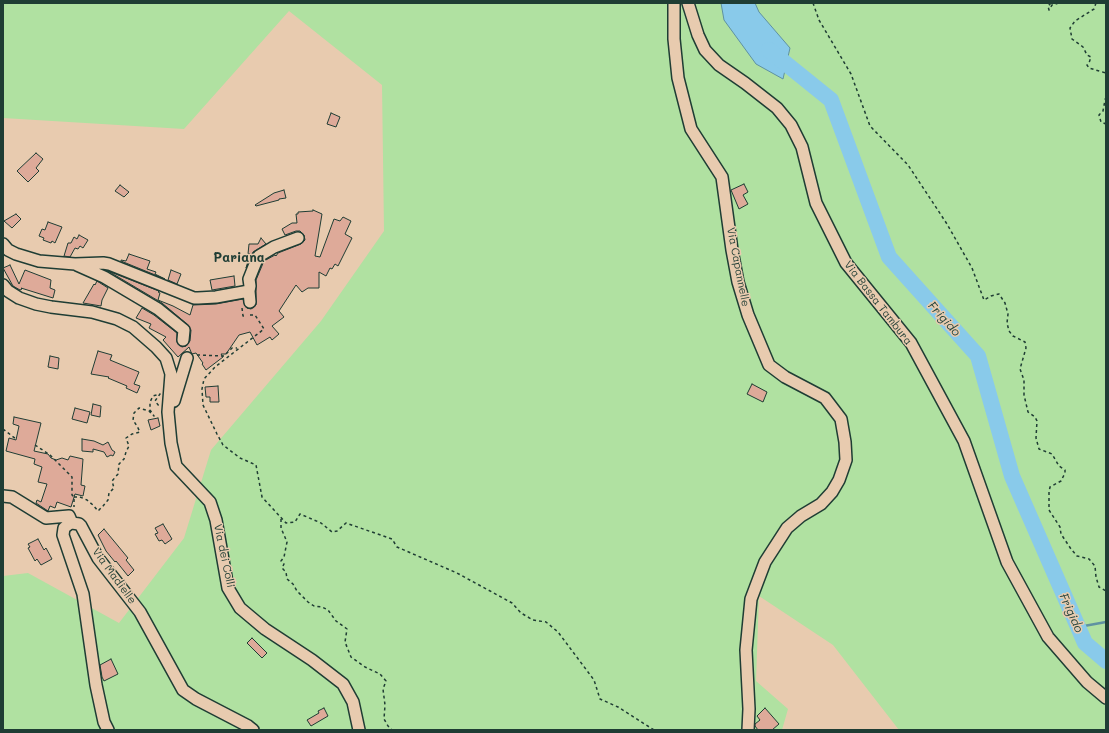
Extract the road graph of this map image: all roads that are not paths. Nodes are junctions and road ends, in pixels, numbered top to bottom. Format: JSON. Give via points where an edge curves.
{"nodes":[{"id":1,"x":674,"y":3,"type":"edge"},
{"id":2,"x":688,"y":3,"type":"edge"},
{"id":3,"x":298,"y":238,"type":"dead end"},
{"id":4,"x":3,"y":244,"type":"edge"},
{"id":5,"x":75,"y":264,"type":"junction"},
{"id":6,"x":3,"y":285,"type":"edge"},
{"id":7,"x":183,"y":340,"type":"dead end"},
{"id":8,"x":187,"y":358,"type":"road end"},
{"id":9,"x":168,"y":412,"type":"junction"},
{"id":10,"x":3,"y":496,"type":"edge"},
{"id":11,"x":72,"y":523,"type":"junction"},
{"id":12,"x":1106,"y":698,"type":"edge"},
{"id":13,"x":108,"y":730,"type":"edge"},
{"id":14,"x":253,"y":730,"type":"edge"},
{"id":15,"x":358,"y":730,"type":"edge"},
{"id":16,"x":748,"y":730,"type":"edge"}],
"edges":[{"from":1,"to":16,"type":"street","name":"Via Capannelle","via":[[678,78],[691,130],[722,177],[737,275],[748,315],[769,365],[785,377],[825,398],[841,419],[846,442],[846,460],[832,492],[787,528],[765,562],[751,599],[746,650]]},
{"from":2,"to":12,"type":"street","name":"Via Bassa Tambura","via":[[705,50],[719,66],[776,108],[791,125],[802,147],[816,203],[846,263],[911,343],[964,441],[1007,562],[1048,637],[1087,682]]},
{"from":3,"to":5,"type":"street","via":[[259,256],[249,279],[249,296],[196,298],[109,264]]},
{"from":4,"to":5,"type":"street","via":[[16,254],[39,261]]},
{"from":5,"to":7,"type":"street","via":[[104,277],[158,309],[184,330]]},
{"from":6,"to":9,"type":"street","name":"Via dei Colli","via":[[19,298],[36,304],[92,312],[117,319],[133,327],[166,358],[170,374]]},
{"from":8,"to":9,"type":"street","name":"Via dei Colli","via":[[173,405]]},
{"from":9,"to":15,"type":"street","name":"Via dei Colli","via":[[176,466],[210,502],[216,520],[228,588],[240,608],[265,629],[343,684],[353,702]]},
{"from":10,"to":11,"type":"street","name":"Via Madielle","via":[[12,497],[46,518],[69,516]]},
{"from":11,"to":13,"type":"street","via":[[64,528],[63,535],[83,594],[96,685]]},
{"from":11,"to":14,"type":"street","name":"Via Madielle","via":[[81,526],[98,558],[140,612],[183,690]]}]}
